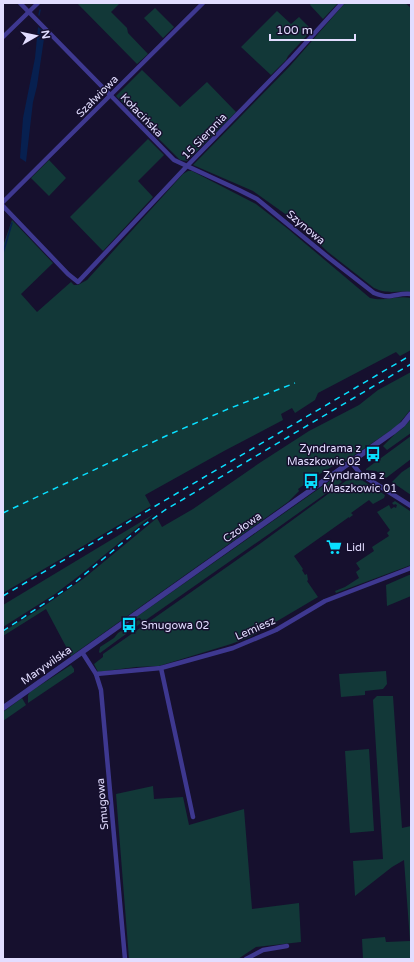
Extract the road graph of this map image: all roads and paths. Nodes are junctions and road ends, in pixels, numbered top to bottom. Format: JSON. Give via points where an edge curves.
{"nodes":[{"id":1,"x":20,"y":3,"type":"edge"},
{"id":2,"x":38,"y":3,"type":"edge"},
{"id":3,"x":203,"y":3,"type":"edge"},
{"id":4,"x":342,"y":3,"type":"edge"},
{"id":5,"x":29,"y":12,"type":"junction"},
{"id":6,"x":3,"y":37,"type":"edge"},
{"id":7,"x":110,"y":95,"type":"junction"},
{"id":8,"x":187,"y":166,"type":"junction"},
{"id":9,"x":3,"y":202,"type":"edge"},
{"id":10,"x":3,"y":206,"type":"edge"},
{"id":11,"x":411,"y":294,"type":"edge"},
{"id":12,"x":411,"y":414,"type":"edge"},
{"id":13,"x":351,"y":462,"type":"junction"},
{"id":14,"x":411,"y":506,"type":"edge"},
{"id":15,"x":411,"y":568,"type":"edge"},
{"id":16,"x":82,"y":652,"type":"junction"},
{"id":17,"x":161,"y":668,"type":"junction"},
{"id":18,"x":96,"y":674,"type":"junction"},
{"id":19,"x":3,"y":708,"type":"edge"},
{"id":20,"x":193,"y":817,"type":"dead end"},
{"id":21,"x":286,"y":946,"type":"dead end"},
{"id":22,"x":125,"y":959,"type":"edge"},
{"id":23,"x":246,"y":959,"type":"edge"}],
"edges":[{"from":1,"to":5,"type":"street","name":"Kołacińska"},
{"from":2,"to":5,"type":"street"},
{"from":3,"to":7,"type":"street","name":"Szałwiowa"},
{"from":4,"to":8,"type":"street","name":"15 Sierpnia"},
{"from":5,"to":6,"type":"street"},
{"from":5,"to":7,"type":"street","name":"Kołacińska"},
{"from":7,"to":8,"type":"street","name":"Kołacińska","via":[[172,159]]},
{"from":7,"to":9,"type":"street","name":"Szałwiowa"},
{"from":8,"to":10,"type":"street","name":"15 Sierpnia","via":[[78,282]]},
{"from":8,"to":11,"type":"street","name":"Szynowa","via":[[258,199],[374,293],[381,296]]},
{"from":12,"to":13,"type":"street","name":"Czołowa","via":[[398,428]]},
{"from":13,"to":14,"type":"street","via":[[362,475]]},
{"from":13,"to":16,"type":"street","name":"Czołowa"},
{"from":15,"to":17,"type":"street","name":"Lemiesz","via":[[325,601],[276,630],[233,648]]},
{"from":16,"to":18,"type":"street","name":"Smugowa"},
{"from":16,"to":19,"type":"street","name":"Marywilska"},
{"from":17,"to":18,"type":"street","name":"Lemiesz"},
{"from":17,"to":20,"type":"street"},
{"from":18,"to":22,"type":"street","name":"Smugowa","via":[[101,690]]},
{"from":21,"to":23,"type":"street","via":[[263,950]]}]}
